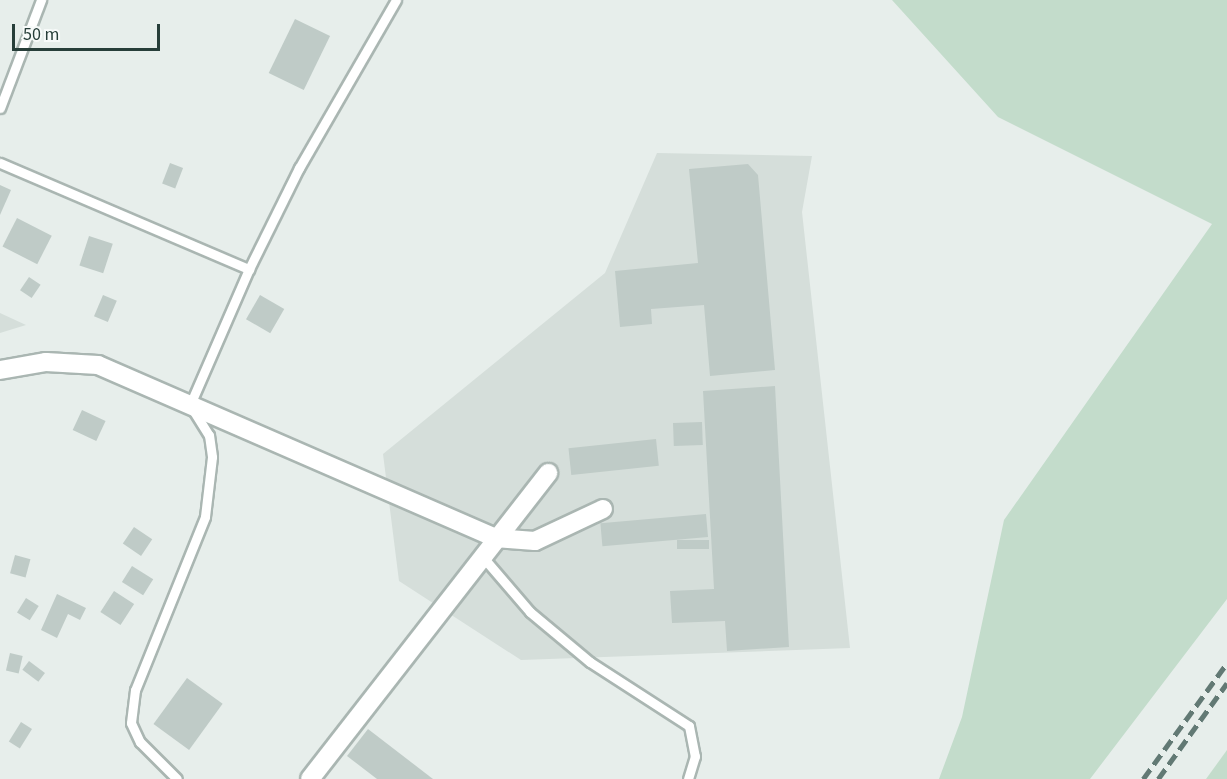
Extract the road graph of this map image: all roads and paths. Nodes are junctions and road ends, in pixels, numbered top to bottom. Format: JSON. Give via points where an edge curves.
{"nodes":[{"id":1,"x":41,"y":0,"type":"edge"},
{"id":2,"x":396,"y":0,"type":"edge"},
{"id":3,"x":0,"y":108,"type":"edge"},
{"id":4,"x":0,"y":163,"type":"edge"},
{"id":5,"x":249,"y":269,"type":"junction"},
{"id":6,"x":0,"y":370,"type":"edge"},
{"id":7,"x":190,"y":405,"type":"junction"},
{"id":8,"x":548,"y":473,"type":"dead end"},
{"id":9,"x":603,"y":509,"type":"dead end"},
{"id":10,"x":495,"y":538,"type":"junction"},
{"id":11,"x":482,"y":556,"type":"junction"},
{"id":12,"x":177,"y":779,"type":"edge"},
{"id":13,"x":310,"y":779,"type":"edge"},
{"id":14,"x":688,"y":779,"type":"edge"}],
"edges":[{"from":1,"to":3,"type":"lane"},
{"from":2,"to":5,"type":"lane","via":[[299,168]]},
{"from":4,"to":5,"type":"lane"},
{"from":5,"to":7,"type":"lane"},
{"from":6,"to":7,"type":"street","via":[[46,362],[98,364]]},
{"from":7,"to":10,"type":"street"},
{"from":7,"to":12,"type":"lane","via":[[209,435],[209,497],[135,690],[131,723],[140,742]]},
{"from":8,"to":10,"type":"street"},
{"from":9,"to":10,"type":"street","via":[[535,540]]},
{"from":10,"to":11,"type":"street"},
{"from":11,"to":13,"type":"street"},
{"from":11,"to":14,"type":"lane","via":[[530,612],[590,662],[689,726],[695,756]]}]}
